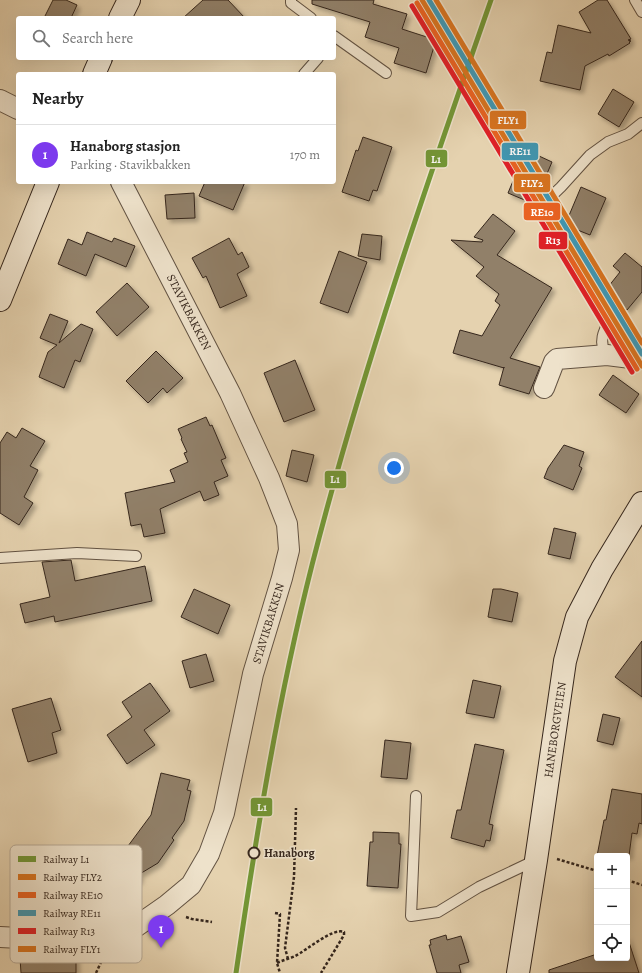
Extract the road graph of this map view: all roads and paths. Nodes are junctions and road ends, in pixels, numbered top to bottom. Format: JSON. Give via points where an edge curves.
{"nodes":[{"id":1,"x":129,"y":0,"type":"edge"},
{"id":2,"x":291,"y":0,"type":"edge"},
{"id":3,"x":635,"y":0,"type":"edge"},
{"id":4,"x":642,"y":12,"type":"edge"},
{"id":5,"x":121,"y":16,"type":"edge"},
{"id":6,"x":308,"y":16,"type":"edge"},
{"id":7,"x":336,"y":38,"type":"edge"},
{"id":8,"x":100,"y":60,"type":"edge"},
{"id":9,"x":316,"y":60,"type":"edge"},
{"id":10,"x":95,"y":72,"type":"edge"},
{"id":11,"x":306,"y":72,"type":"edge"},
{"id":12,"x":386,"y":73,"type":"dead end"},
{"id":13,"x":0,"y":100,"type":"edge"},
{"id":14,"x":16,"y":108,"type":"edge"},
{"id":15,"x":642,"y":123,"type":"edge"},
{"id":16,"x":47,"y":184,"type":"edge"},
{"id":17,"x":123,"y":184,"type":"edge"},
{"id":18,"x":535,"y":212,"type":"dead end"},
{"id":19,"x":0,"y":300,"type":"edge"},
{"id":20,"x":613,"y":313,"type":"dead end"},
{"id":21,"x":642,"y":350,"type":"edge"},
{"id":22,"x":607,"y":355,"type":"junction"},
{"id":23,"x":544,"y":388,"type":"dead end"},
{"id":24,"x":642,"y":503,"type":"edge"},
{"id":25,"x":136,"y":556,"type":"dead end"},
{"id":26,"x":0,"y":558,"type":"edge"},
{"id":27,"x":416,"y":796,"type":"dead end"},
{"id":28,"x":296,"y":808,"type":"dead end"},
{"id":29,"x":536,"y":860,"type":"junction"},
{"id":30,"x":594,"y":870,"type":"edge"},
{"id":31,"x":630,"y":881,"type":"edge"},
{"id":32,"x":642,"y":885,"type":"edge"},
{"id":33,"x":275,"y":913,"type":"dead end"},
{"id":34,"x":142,"y":922,"type":"edge"},
{"id":35,"x":0,"y":938,"type":"edge"},
{"id":36,"x":10,"y":938,"type":"edge"},
{"id":37,"x":288,"y":959,"type":"junction"},
{"id":38,"x":277,"y":963,"type":"junction"},
{"id":39,"x":280,"y":973,"type":"edge"},
{"id":40,"x":321,"y":973,"type":"edge"},
{"id":41,"x":518,"y":973,"type":"edge"}],
"edges":[{"from":1,"to":5,"type":"street"},
{"from":2,"to":6,"type":"lane"},
{"from":3,"to":4,"type":"lane"},
{"from":7,"to":12,"type":"lane"},
{"from":8,"to":10,"type":"street"},
{"from":9,"to":11,"type":"lane"},
{"from":13,"to":14,"type":"street"},
{"from":15,"to":18,"type":"lane","via":[[628,134],[608,142],[590,155]]},
{"from":16,"to":19,"type":"street"},
{"from":17,"to":34,"type":"street","name":"STAVIKBAKKEN","via":[[233,400],[269,478],[287,524],[289,550],[253,674],[224,813],[209,854],[191,885]]},
{"from":20,"to":22,"type":"lane","via":[[603,333],[602,348]]},
{"from":21,"to":22,"type":"street","via":[[631,358]]},
{"from":22,"to":23,"type":"street","via":[[557,359]]},
{"from":24,"to":29,"type":"street","name":"HANEBORGVEIEN","via":[[602,569],[577,617],[565,661]]},
{"from":25,"to":26,"type":"lane","via":[[77,552]]},
{"from":27,"to":29,"type":"lane","via":[[411,916],[438,912],[479,887]]},
{"from":28,"to":37,"type":"path","via":[[294,876],[285,948]]},
{"from":29,"to":30,"type":"path","via":[[548,856]]},
{"from":29,"to":41,"type":"street","name":"HANEBORGVEIEN"},
{"from":31,"to":32,"type":"path"},
{"from":33,"to":38,"type":"path","via":[[280,914]]},
{"from":35,"to":36,"type":"street","name":"STAVIKBAKKEN"},
{"from":37,"to":38,"type":"path"},
{"from":37,"to":40,"type":"path","via":[[328,936],[343,931],[344,935]]},
{"from":38,"to":39,"type":"path"}]}
